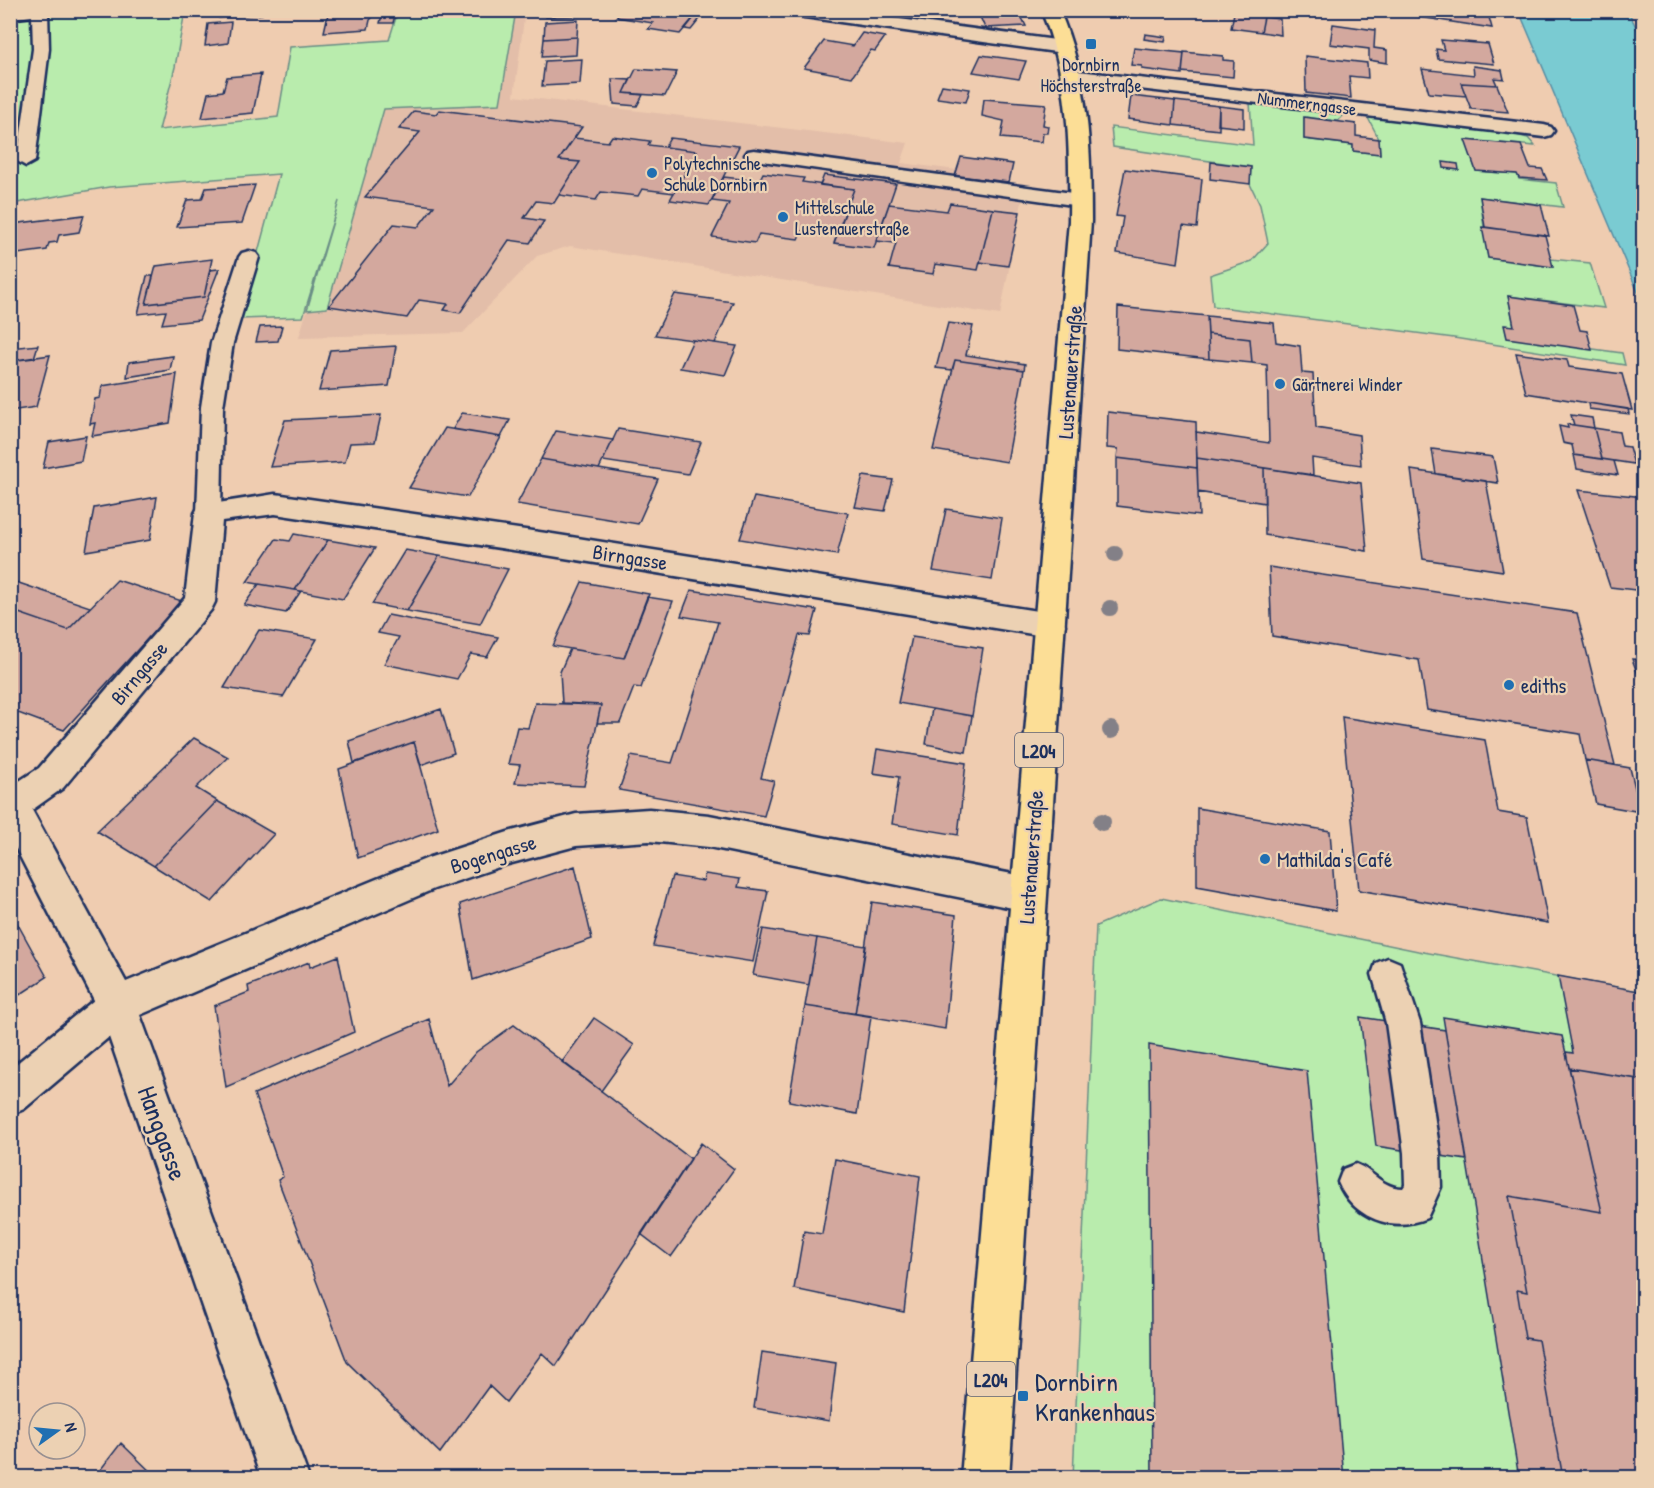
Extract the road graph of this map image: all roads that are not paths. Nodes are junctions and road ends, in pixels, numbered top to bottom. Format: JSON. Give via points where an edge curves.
{"nodes":[{"id":1,"x":39,"y":10,"type":"edge"},
{"id":2,"x":790,"y":10,"type":"edge"},
{"id":3,"x":1050,"y":10,"type":"edge"},
{"id":4,"x":10,"y":14,"type":"edge"},
{"id":5,"x":1063,"y":46,"type":"junction"},
{"id":6,"x":1070,"y":76,"type":"junction"},
{"id":7,"x":1544,"y":131,"type":"dead end"},
{"id":8,"x":754,"y":155,"type":"dead end"},
{"id":9,"x":26,"y":161,"type":"dead end"},
{"id":10,"x":1080,"y":200,"type":"junction"},
{"id":11,"x":249,"y":257,"type":"dead end"},
{"id":12,"x":209,"y":513,"type":"junction"},
{"id":13,"x":1050,"y":626,"type":"junction"},
{"id":14,"x":12,"y":803,"type":"edge"},
{"id":15,"x":1028,"y":894,"type":"junction"},
{"id":16,"x":1388,"y":974,"type":"dead end"},
{"id":17,"x":117,"y":1005,"type":"junction"},
{"id":18,"x":10,"y":1095,"type":"edge"},
{"id":19,"x":1356,"y":1182,"type":"dead end"},
{"id":20,"x":285,"y":1478,"type":"edge"},
{"id":21,"x":985,"y":1478,"type":"edge"}],
"edges":[{"from":1,"to":4,"type":"lane"},
{"from":1,"to":9,"type":"lane","via":[[41,49]]},
{"from":2,"to":5,"type":"street"},
{"from":3,"to":5,"type":"main road","name":"Lustenauerstraße","number":"L204"},
{"from":5,"to":6,"type":"main road","name":"Lustenauerstraße","number":"L204"},
{"from":6,"to":7,"type":"street","name":"Nummerngasse"},
{"from":6,"to":10,"type":"main road","name":"Lustenauerstraße","number":"L204","via":[[1080,150]]},
{"from":8,"to":10,"type":"lane"},
{"from":10,"to":13,"type":"main road","name":"Lustenauerstraße","number":"L204"},
{"from":11,"to":12,"type":"lane","name":"Birngasse","via":[[218,364],[212,407]]},
{"from":12,"to":13,"type":"street","name":"Birngasse","via":[[275,504]]},
{"from":12,"to":14,"type":"street","name":"Birngasse","via":[[200,602],[51,778]]},
{"from":13,"to":15,"type":"main road","name":"Lustenauerstraße","number":"L204"},
{"from":14,"to":17,"type":"street","name":"Hanggasse"},
{"from":15,"to":17,"type":"street","name":"Bogengasse","via":[[709,831],[649,825],[576,830],[428,875]]},
{"from":15,"to":21,"type":"main road","name":"Lustenauerstraße","number":"L204"},
{"from":16,"to":19,"type":"lane","via":[[1403,1023],[1422,1153],[1423,1187],[1414,1205],[1395,1208],[1370,1198]]},
{"from":17,"to":18,"type":"street","name":"Bogengasse"},
{"from":17,"to":20,"type":"street","name":"Hanggasse"}]}
